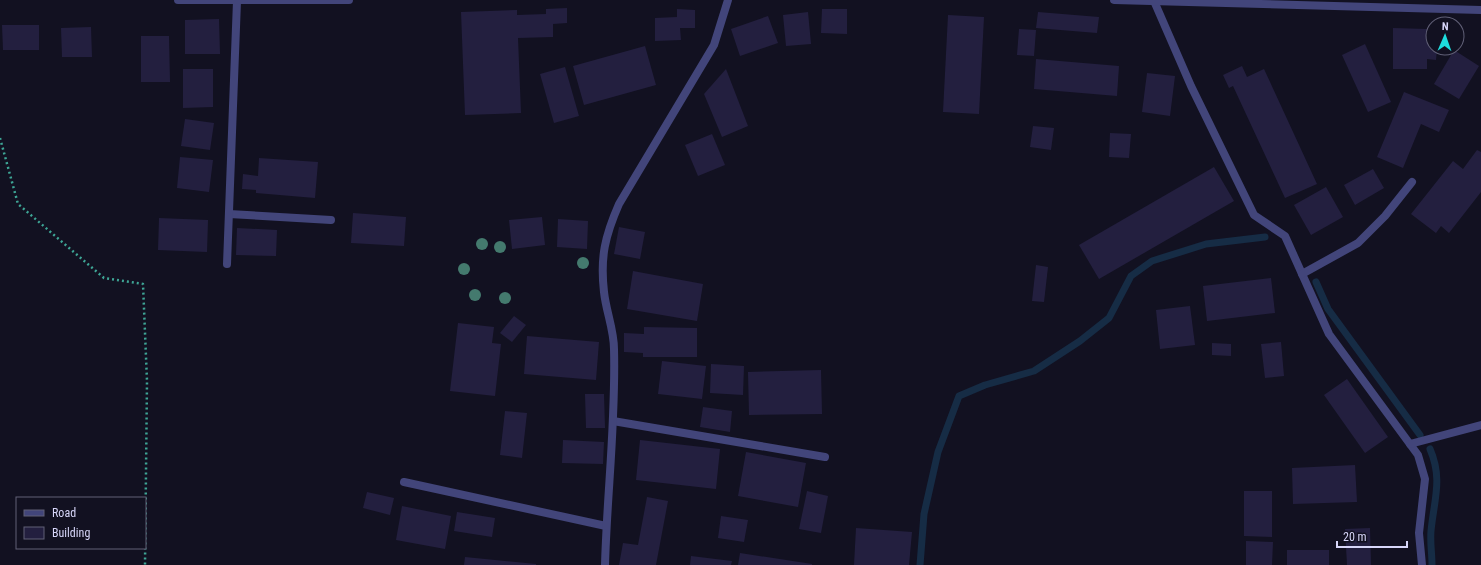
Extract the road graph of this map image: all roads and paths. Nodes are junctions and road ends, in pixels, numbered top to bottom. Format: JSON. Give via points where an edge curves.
{"nodes":[{"id":1,"x":178,"y":0,"type":"edge"},
{"id":2,"x":349,"y":0,"type":"edge"},
{"id":3,"x":728,"y":0,"type":"edge"},
{"id":4,"x":1114,"y":0,"type":"edge"},
{"id":5,"x":237,"y":1,"type":"junction"},
{"id":6,"x":1154,"y":1,"type":"junction"},
{"id":7,"x":1481,"y":10,"type":"edge"},
{"id":8,"x":0,"y":138,"type":"edge"},
{"id":9,"x":1412,"y":182,"type":"dead end"},
{"id":10,"x":229,"y":214,"type":"junction"},
{"id":11,"x":331,"y":220,"type":"dead end"},
{"id":12,"x":227,"y":264,"type":"dead end"},
{"id":13,"x":1302,"y":274,"type":"junction"},
{"id":14,"x":613,"y":420,"type":"junction"},
{"id":15,"x":1481,"y":425,"type":"edge"},
{"id":16,"x":1410,"y":444,"type":"junction"},
{"id":17,"x":825,"y":457,"type":"dead end"},
{"id":18,"x":404,"y":482,"type":"dead end"},
{"id":19,"x":146,"y":497,"type":"edge"},
{"id":20,"x":606,"y":526,"type":"junction"},
{"id":21,"x":145,"y":549,"type":"edge"},
{"id":22,"x":145,"y":565,"type":"edge"},
{"id":23,"x":605,"y":565,"type":"edge"},
{"id":24,"x":1422,"y":565,"type":"edge"}],
"edges":[{"from":1,"to":5,"type":"street"},
{"from":2,"to":5,"type":"street"},
{"from":3,"to":14,"type":"street","via":[[714,45],[619,204],[602,253],[604,292],[614,347]]},
{"from":4,"to":6,"type":"street"},
{"from":5,"to":10,"type":"street"},
{"from":6,"to":7,"type":"street"},
{"from":6,"to":13,"type":"street","via":[[1191,86],[1254,215],[1284,236]]},
{"from":8,"to":19,"type":"path","via":[[18,204],[104,278],[143,284],[147,380]]},
{"from":9,"to":13,"type":"street","via":[[1358,244]]},
{"from":10,"to":11,"type":"street"},
{"from":10,"to":12,"type":"street"},
{"from":13,"to":16,"type":"street","via":[[1329,334]]},
{"from":14,"to":17,"type":"street"},
{"from":14,"to":20,"type":"street"},
{"from":15,"to":16,"type":"street"},
{"from":16,"to":24,"type":"street","via":[[1418,455],[1425,479],[1419,533]]},
{"from":18,"to":20,"type":"street"},
{"from":20,"to":23,"type":"street"},
{"from":21,"to":22,"type":"path"}]}
